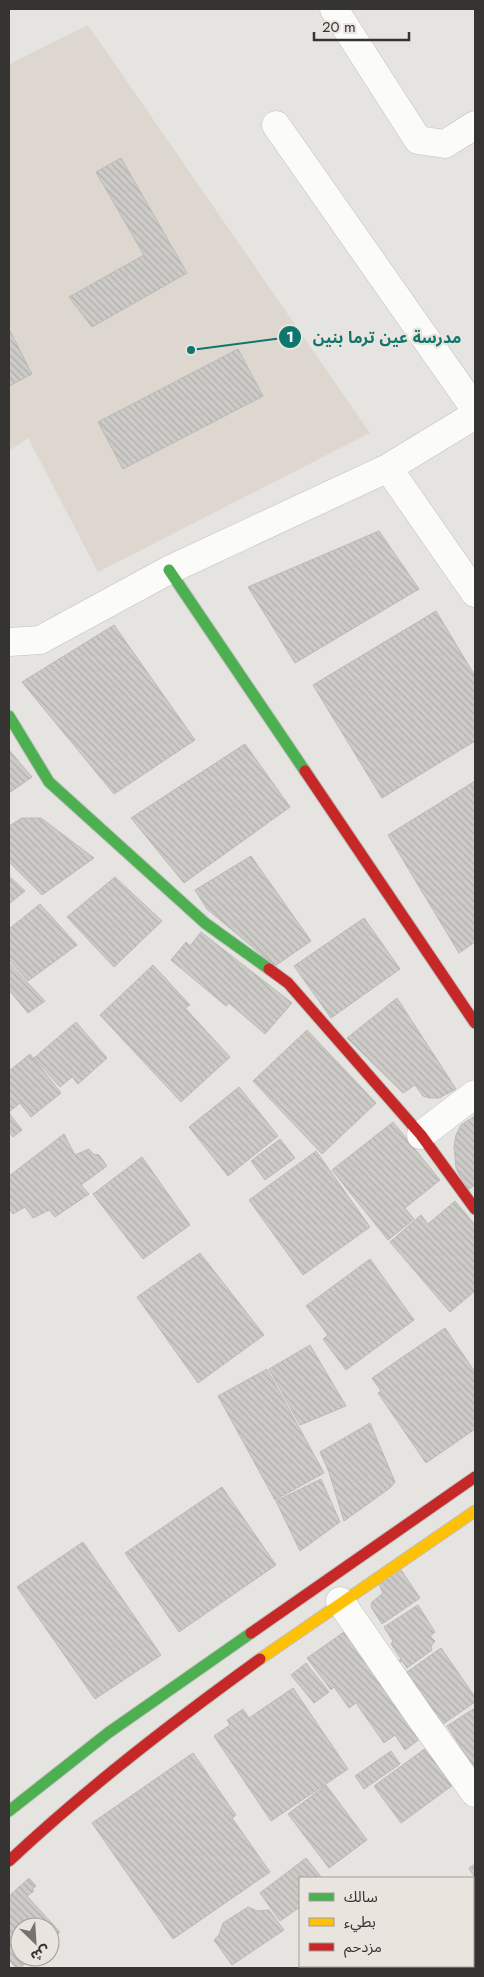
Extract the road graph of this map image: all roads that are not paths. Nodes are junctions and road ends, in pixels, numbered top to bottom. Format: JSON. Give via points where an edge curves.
{"nodes":[{"id":1,"x":334,"y":9,"type":"edge"},
{"id":2,"x":276,"y":125,"type":"dead end"},
{"id":3,"x":475,"y":125,"type":"edge"},
{"id":4,"x":475,"y":409,"type":"edge"},
{"id":5,"x":475,"y":415,"type":"edge"},
{"id":6,"x":388,"y":468,"type":"junction"},
{"id":7,"x":169,"y":570,"type":"junction"},
{"id":8,"x":475,"y":592,"type":"edge"},
{"id":9,"x":9,"y":642,"type":"edge"},
{"id":10,"x":9,"y":716,"type":"edge"},
{"id":11,"x":475,"y":1023,"type":"edge"},
{"id":12,"x":475,"y":1094,"type":"edge"},
{"id":13,"x":421,"y":1135,"type":"junction"},
{"id":14,"x":475,"y":1209,"type":"edge"},
{"id":15,"x":475,"y":1477,"type":"edge"},
{"id":16,"x":475,"y":1511,"type":"edge"},
{"id":17,"x":340,"y":1601,"type":"junction"},
{"id":18,"x":55,"y":1773,"type":"junction"},
{"id":19,"x":70,"y":1793,"type":"junction"},
{"id":20,"x":475,"y":1793,"type":"edge"},
{"id":21,"x":9,"y":1811,"type":"edge"},
{"id":22,"x":9,"y":1861,"type":"edge"}],
"edges":[{"from":1,"to":3,"type":"street","via":[[418,140],[445,144]]},
{"from":2,"to":4,"type":"street"},
{"from":5,"to":6,"type":"street"},
{"from":6,"to":7,"type":"street"},
{"from":6,"to":8,"type":"street"},
{"from":7,"to":9,"type":"street","via":[[40,640]]},
{"from":7,"to":11,"type":"street"},
{"from":10,"to":13,"type":"street","via":[[49,782],[205,923],[288,983]]},
{"from":12,"to":13,"type":"street"},
{"from":13,"to":14,"type":"street"},
{"from":15,"to":18,"type":"street"},
{"from":16,"to":17,"type":"street"},
{"from":17,"to":19,"type":"street","via":[[152,1738]]},
{"from":17,"to":20,"type":"street"},
{"from":18,"to":19,"type":"street"},
{"from":18,"to":21,"type":"street"},
{"from":19,"to":22,"type":"street"}]}
